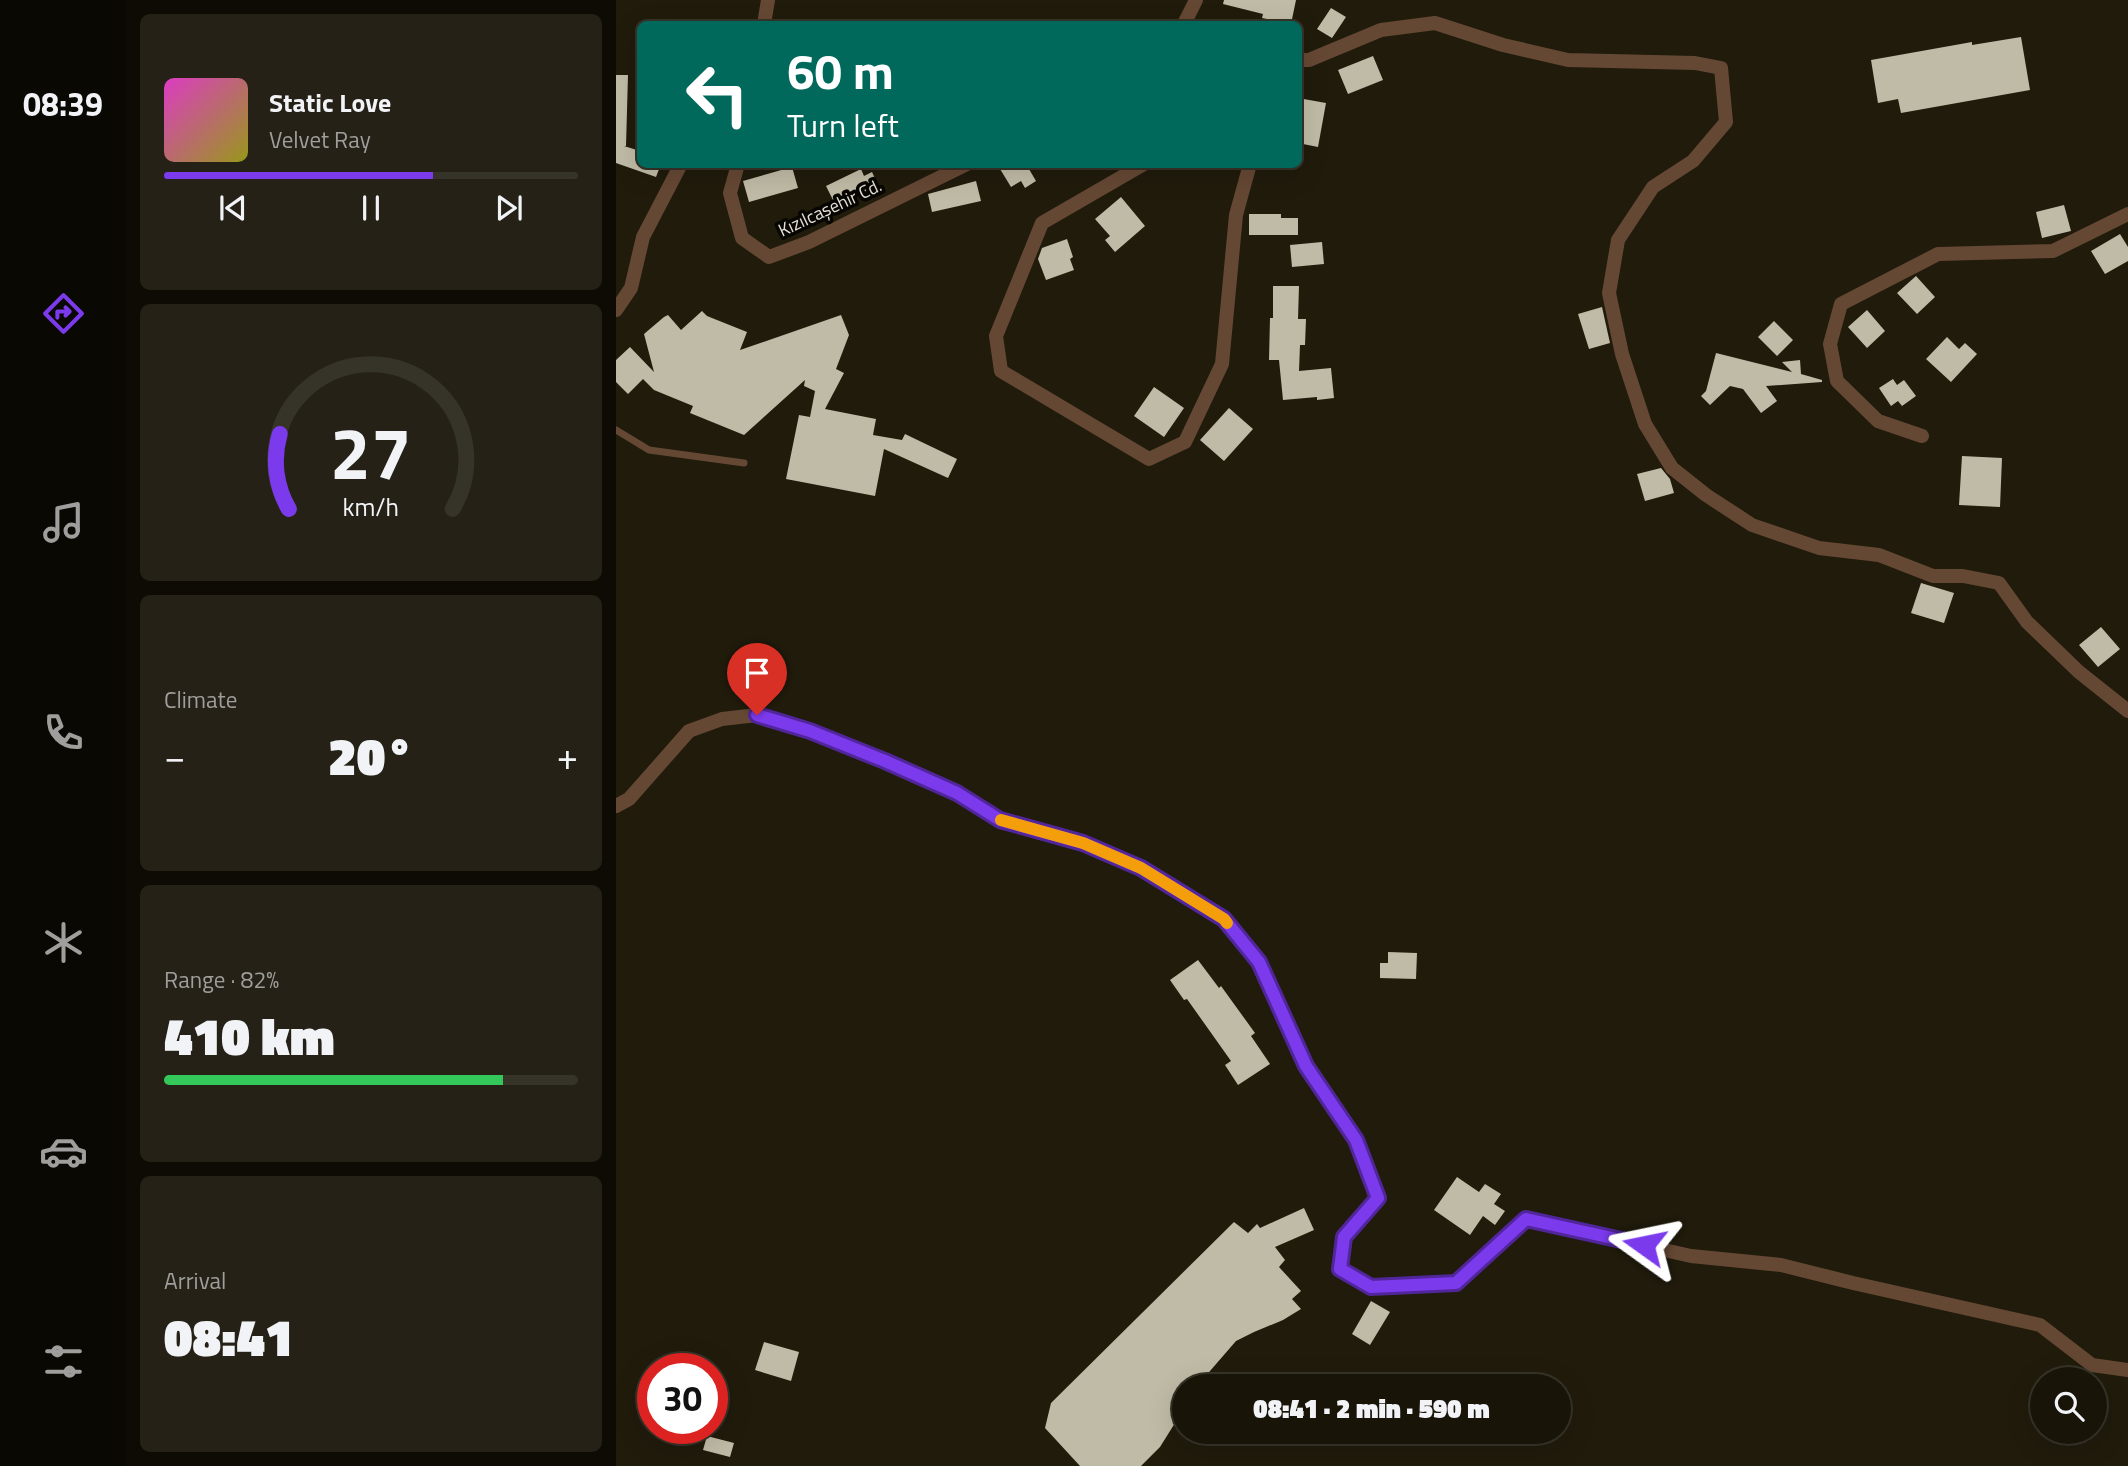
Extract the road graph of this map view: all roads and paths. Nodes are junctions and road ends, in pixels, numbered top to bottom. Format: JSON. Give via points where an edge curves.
{"nodes":[{"id":1,"x":768,"y":0,"type":"edge"},
{"id":2,"x":1196,"y":0,"type":"edge"},
{"id":3,"x":764,"y":21,"type":"edge"},
{"id":4,"x":1186,"y":21,"type":"edge"},
{"id":5,"x":1302,"y":60,"type":"edge"},
{"id":6,"x":679,"y":168,"type":"edge"},
{"id":7,"x":737,"y":168,"type":"edge"},
{"id":8,"x":959,"y":168,"type":"edge"},
{"id":9,"x":1137,"y":168,"type":"edge"},
{"id":10,"x":1249,"y":168,"type":"edge"},
{"id":11,"x":2128,"y":214,"type":"edge"},
{"id":12,"x":616,"y":310,"type":"edge"},
{"id":13,"x":616,"y":430,"type":"edge"},
{"id":14,"x":1923,"y":436,"type":"dead end"},
{"id":15,"x":744,"y":463,"type":"dead end"},
{"id":16,"x":2128,"y":711,"type":"edge"},
{"id":17,"x":616,"y":806,"type":"edge"},
{"id":18,"x":2128,"y":1370,"type":"edge"}],
"edges":[{"from":1,"to":3,"type":"street"},
{"from":2,"to":4,"type":"street"},
{"from":5,"to":16,"type":"street","via":[[1381,30],[1435,23],[1568,60],[1695,63],[1721,68],[1726,122],[1693,162],[1653,187],[1618,240],[1609,293],[1622,354],[1645,424],[1672,468],[1763,529],[1819,548],[1879,555],[1933,576],[1999,583],[2027,622]]},
{"from":6,"to":12,"type":"street","via":[[643,237],[631,288]]},
{"from":7,"to":8,"type":"street","name":"Kızılcaşehir Cd.","via":[[730,193],[742,238],[769,257]]},
{"from":9,"to":10,"type":"street","via":[[1042,223],[996,336],[1001,371],[1149,459],[1185,442],[1222,364],[1236,215]]},
{"from":11,"to":14,"type":"street","via":[[2053,251],[1938,254],[1841,304],[1830,344],[1837,381],[1878,421]]},
{"from":13,"to":15,"type":"lane","via":[[649,450]]},
{"from":17,"to":18,"type":"street","via":[[629,799],[689,731],[722,719],[757,715],[885,761],[957,793],[1000,820],[1083,843],[1141,868],[1224,919],[1259,962],[1306,1066],[1356,1140],[1378,1198],[1344,1237],[1340,1269],[1371,1287],[1456,1283],[1526,1219],[1691,1256],[1782,1265],[2040,1325],[2092,1365]]}]}
